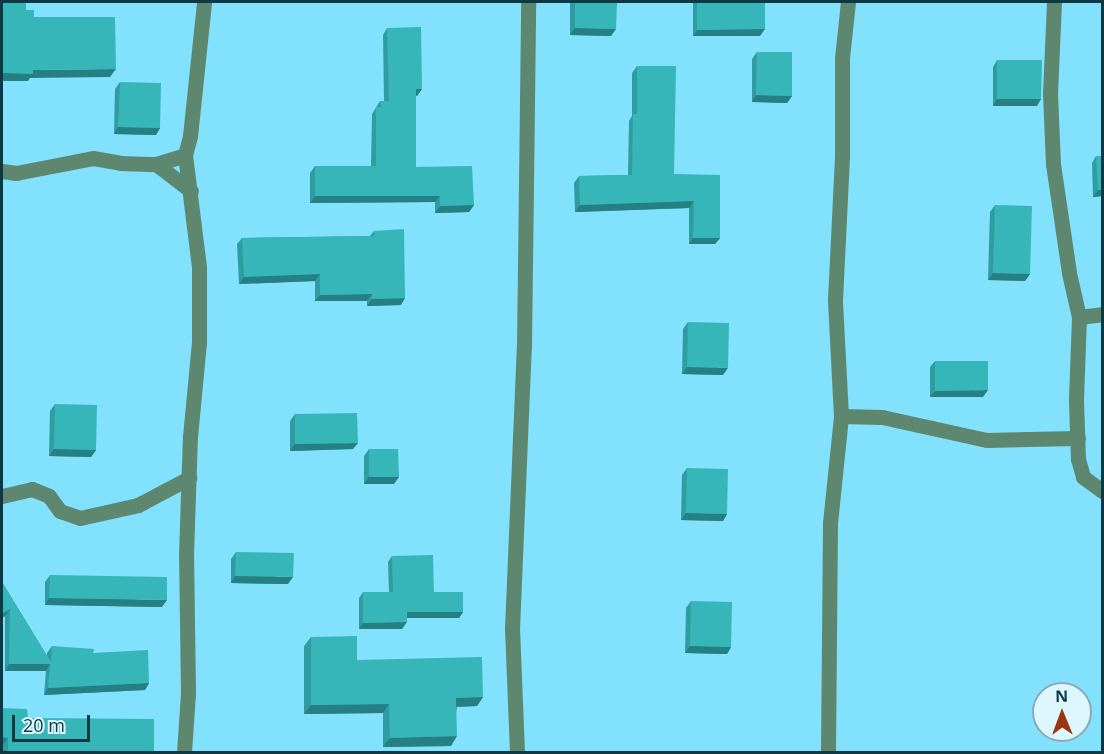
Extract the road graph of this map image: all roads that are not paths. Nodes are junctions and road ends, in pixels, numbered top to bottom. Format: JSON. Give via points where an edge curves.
{"nodes":[{"id":1,"x":204,"y":2,"type":"edge"},
{"id":2,"x":528,"y":2,"type":"edge"},
{"id":3,"x":848,"y":2,"type":"edge"},
{"id":4,"x":1054,"y":2,"type":"edge"},
{"id":5,"x":185,"y":155,"type":"junction"},
{"id":6,"x":156,"y":164,"type":"junction"},
{"id":7,"x":2,"y":171,"type":"edge"},
{"id":8,"x":191,"y":191,"type":"junction"},
{"id":9,"x":1102,"y":314,"type":"edge"},
{"id":10,"x":1079,"y":317,"type":"junction"},
{"id":11,"x":841,"y":417,"type":"junction"},
{"id":12,"x":1078,"y":438,"type":"junction"},
{"id":13,"x":189,"y":478,"type":"junction"},
{"id":14,"x":1102,"y":492,"type":"edge"},
{"id":15,"x":2,"y":496,"type":"edge"},
{"id":16,"x":184,"y":753,"type":"edge"},
{"id":17,"x":518,"y":753,"type":"edge"},
{"id":18,"x":828,"y":753,"type":"edge"}],
"edges":[{"from":1,"to":5,"type":"street"},
{"from":2,"to":17,"type":"street","via":[[524,347],[512,629]]},
{"from":3,"to":11,"type":"street","via":[[842,58],[835,300]]},
{"from":4,"to":10,"type":"street","via":[[1050,93],[1053,164]]},
{"from":5,"to":6,"type":"street"},
{"from":5,"to":8,"type":"street"},
{"from":6,"to":7,"type":"street","via":[[93,158],[16,173]]},
{"from":6,"to":8,"type":"street"},
{"from":8,"to":13,"type":"street","via":[[199,277],[199,342]]},
{"from":9,"to":10,"type":"street"},
{"from":10,"to":12,"type":"street"},
{"from":11,"to":12,"type":"street","via":[[882,417],[987,440]]},
{"from":11,"to":18,"type":"street","via":[[830,523]]},
{"from":12,"to":14,"type":"street","via":[[1083,477]]},
{"from":13,"to":15,"type":"street","via":[[138,505],[80,518],[60,511],[49,496],[32,489]]},
{"from":13,"to":16,"type":"street"}]}
